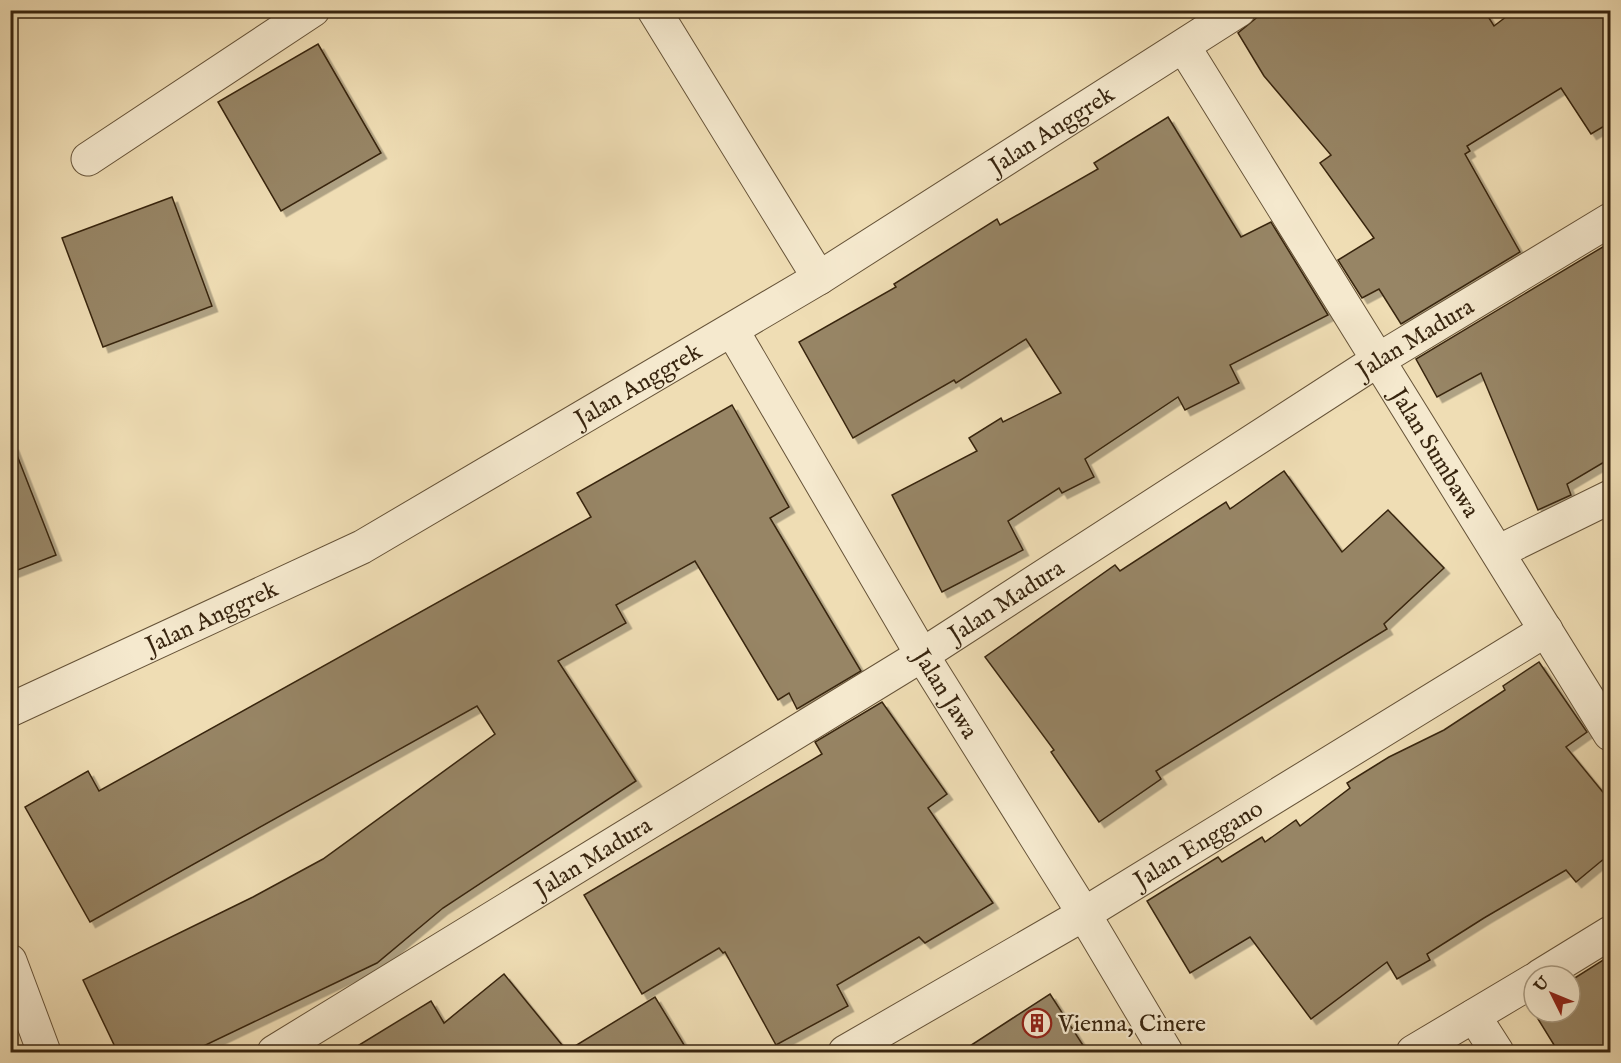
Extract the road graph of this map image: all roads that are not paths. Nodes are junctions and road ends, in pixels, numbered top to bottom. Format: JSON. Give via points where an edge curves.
{"nodes":[{"id":1,"x":313,"y":10,"type":"edge"},
{"id":2,"x":654,"y":10,"type":"edge"},
{"id":3,"x":1239,"y":10,"type":"edge"},
{"id":4,"x":1184,"y":47,"type":"junction"},
{"id":5,"x":88,"y":159,"type":"dead end"},
{"id":6,"x":1611,"y":220,"type":"edge"},
{"id":7,"x":819,"y":278,"type":"junction"},
{"id":8,"x":732,"y":330,"type":"junction"},
{"id":9,"x":1378,"y":360,"type":"junction"},
{"id":10,"x":1611,"y":497,"type":"edge"},
{"id":11,"x":1498,"y":552,"type":"junction"},
{"id":12,"x":1546,"y":630,"type":"junction"},
{"id":13,"x":922,"y":655,"type":"junction"},
{"id":14,"x":10,"y":710,"type":"edge"},
{"id":15,"x":1611,"y":734,"type":"edge"},
{"id":16,"x":1084,"y":914,"type":"junction"},
{"id":17,"x":1611,"y":933,"type":"edge"},
{"id":18,"x":10,"y":961,"type":"edge"},
{"id":19,"x":1560,"y":964,"type":"edge"},
{"id":20,"x":1522,"y":987,"type":"edge"},
{"id":21,"x":1474,"y":1016,"type":"junction"},
{"id":22,"x":44,"y":1053,"type":"edge"},
{"id":23,"x":274,"y":1053,"type":"edge"},
{"id":24,"x":844,"y":1053,"type":"edge"},
{"id":25,"x":1166,"y":1053,"type":"edge"},
{"id":26,"x":1413,"y":1053,"type":"edge"},
{"id":27,"x":1497,"y":1053,"type":"edge"}],
"edges":[{"from":1,"to":5,"type":"street"},
{"from":2,"to":7,"type":"street"},
{"from":3,"to":4,"type":"street","name":"Jalan Anggrek"},
{"from":4,"to":7,"type":"street","name":"Jalan Anggrek"},
{"from":4,"to":9,"type":"street","name":"Jalan Sumbawa"},
{"from":6,"to":9,"type":"street","name":"Jalan Madura"},
{"from":7,"to":8,"type":"street","name":"Jalan Anggrek"},
{"from":8,"to":13,"type":"street","name":"Jalan Jawa"},
{"from":8,"to":14,"type":"street","name":"Jalan Anggrek","via":[[362,547]]},
{"from":9,"to":11,"type":"street","name":"Jalan Sumbawa"},
{"from":9,"to":13,"type":"street","name":"Jalan Madura"},
{"from":10,"to":11,"type":"street"},
{"from":11,"to":12,"type":"street","name":"Jalan Sumbawa"},
{"from":12,"to":15,"type":"street","name":"Jalan Sumbawa"},
{"from":12,"to":16,"type":"street","name":"Jalan Enggano"},
{"from":13,"to":16,"type":"street","name":"Jalan Jawa"},
{"from":13,"to":23,"type":"street","name":"Jalan Madura"},
{"from":16,"to":24,"type":"street","name":"Jalan Enggano"},
{"from":16,"to":25,"type":"street","name":"Jalan Jawa"},
{"from":17,"to":19,"type":"street"},
{"from":18,"to":22,"type":"street"},
{"from":20,"to":21,"type":"street"},
{"from":21,"to":26,"type":"street"},
{"from":21,"to":27,"type":"street"}]}
